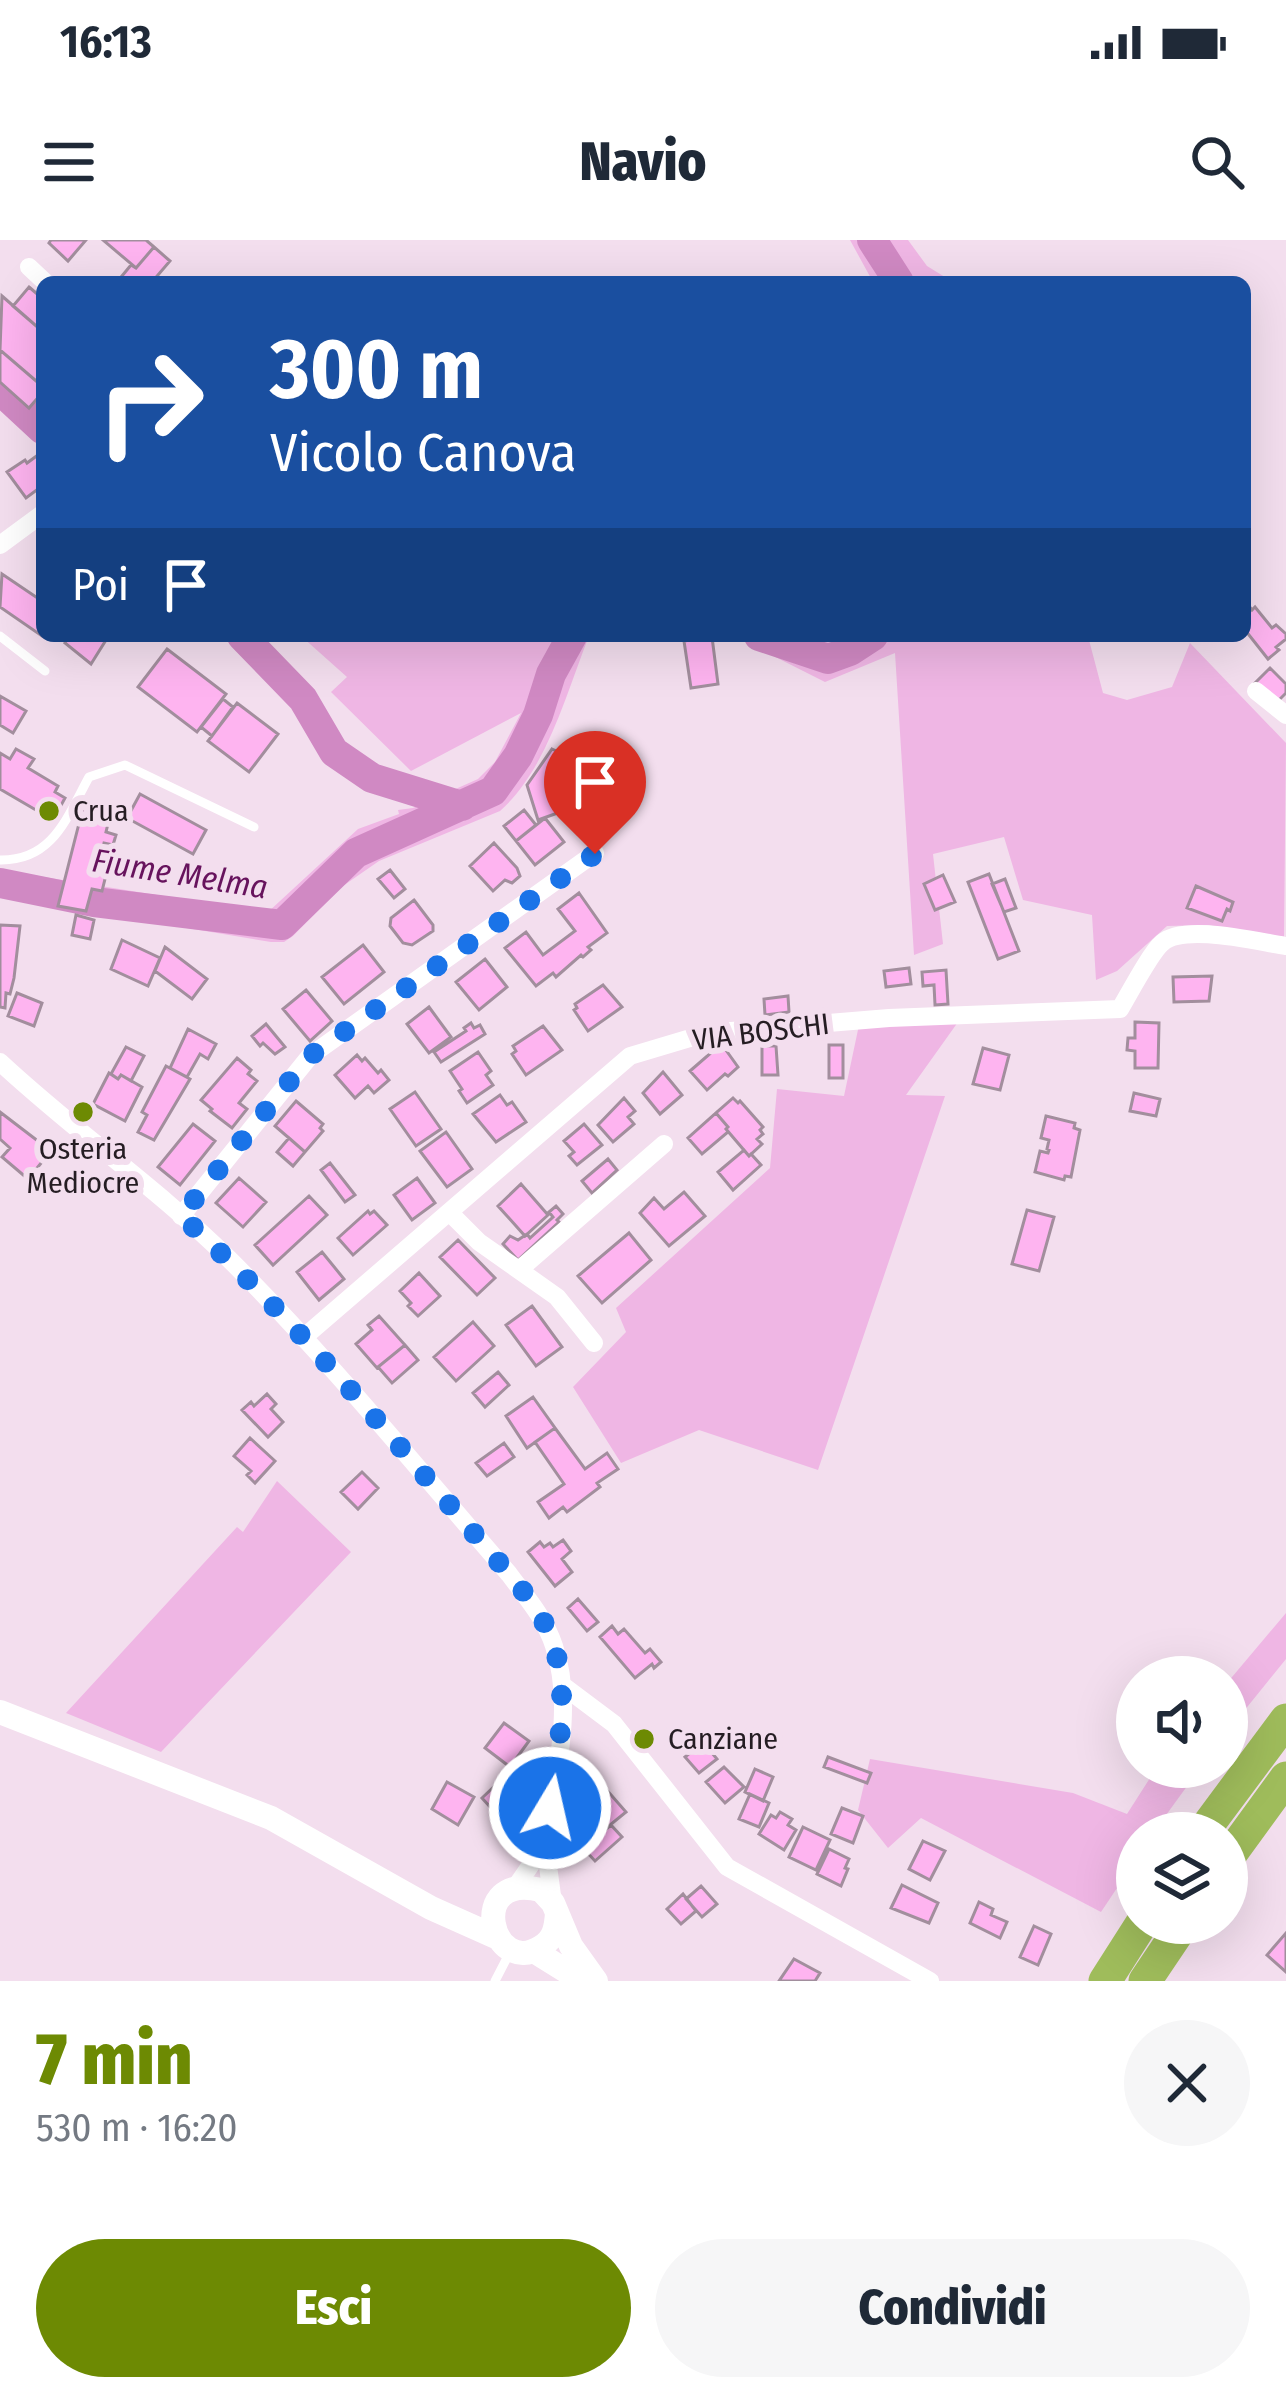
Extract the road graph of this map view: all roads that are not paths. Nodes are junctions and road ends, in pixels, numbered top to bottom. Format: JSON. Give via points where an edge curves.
{"nodes":[{"id":1,"x":28,"y":267,"type":"dead end"},
{"id":2,"x":38,"y":276,"type":"edge"},
{"id":3,"x":36,"y":518,"type":"edge"},
{"id":4,"x":0,"y":545,"type":"edge"},
{"id":5,"x":0,"y":636,"type":"edge"},
{"id":6,"x":45,"y":671,"type":"dead end"},
{"id":7,"x":1256,"y":691,"type":"dead end"},
{"id":8,"x":1286,"y":715,"type":"edge"},
{"id":9,"x":254,"y":827,"type":"dead end"},
{"id":10,"x":595,"y":854,"type":"dead end"},
{"id":11,"x":0,"y":860,"type":"edge"},
{"id":12,"x":1286,"y":946,"type":"edge"},
{"id":13,"x":0,"y":1062,"type":"edge"},
{"id":14,"x":664,"y":1144,"type":"dead end"},
{"id":15,"x":449,"y":1212,"type":"junction"},
{"id":16,"x":181,"y":1216,"type":"junction"},
{"id":17,"x":520,"y":1269,"type":"junction"},
{"id":18,"x":303,"y":1338,"type":"junction"},
{"id":19,"x":594,"y":1343,"type":"dead end"},
{"id":20,"x":562,"y":1685,"type":"junction"},
{"id":21,"x":0,"y":1712,"type":"edge"},
{"id":22,"x":1286,"y":1720,"type":"edge"},
{"id":23,"x":1286,"y":1778,"type":"edge"},
{"id":24,"x":1218,"y":1812,"type":"edge"},
{"id":25,"x":1248,"y":1830,"type":"edge"},
{"id":26,"x":545,"y":1844,"type":"junction"},
{"id":27,"x":508,"y":1892,"type":"junction"},
{"id":28,"x":431,"y":1908,"type":"junction"},
{"id":29,"x":555,"y":1908,"type":"junction"},
{"id":30,"x":1129,"y":1944,"type":"edge"},
{"id":31,"x":1170,"y":1944,"type":"edge"},
{"id":32,"x":514,"y":1946,"type":"junction"},
{"id":33,"x":495,"y":1981,"type":"edge"},
{"id":34,"x":582,"y":1981,"type":"edge"},
{"id":35,"x":596,"y":1981,"type":"edge"},
{"id":36,"x":929,"y":1981,"type":"edge"},
{"id":37,"x":1105,"y":1981,"type":"edge"},
{"id":38,"x":1145,"y":1981,"type":"edge"}],
"edges":[{"from":1,"to":2,"type":"street"},
{"from":3,"to":4,"type":"street"},
{"from":5,"to":6,"type":"lane"},
{"from":7,"to":8,"type":"street"},
{"from":9,"to":11,"type":"lane","via":[[125,765],[89,777],[39,852]]},
{"from":10,"to":16,"type":"street","via":[[310,1056]]},
{"from":12,"to":15,"type":"street","name":"VIA BOSCHI","via":[[1180,934],[1162,942],[1120,1009],[707,1033],[631,1056]]},
{"from":13,"to":16,"type":"street"},
{"from":14,"to":17,"type":"street"},
{"from":15,"to":17,"type":"street"},
{"from":15,"to":18,"type":"street","name":"VIA BOSCHI"},
{"from":16,"to":18,"type":"street"},
{"from":17,"to":19,"type":"street","via":[[557,1297]]},
{"from":18,"to":20,"type":"street","via":[[539,1613]]},
{"from":20,"to":26,"type":"street"},
{"from":20,"to":36,"type":"street","via":[[614,1724],[727,1867]]},
{"from":21,"to":28,"type":"street","via":[[272,1818]]},
{"from":22,"to":24,"type":"highway"},
{"from":23,"to":25,"type":"highway"},
{"from":26,"to":27,"type":"street"},
{"from":26,"to":29,"type":"street"},
{"from":27,"to":28,"type":"street","via":[[468,1912]]},
{"from":27,"to":29,"type":"street","via":[[541,1890]]},
{"from":27,"to":32,"type":"street","via":[[492,1926]]},
{"from":28,"to":32,"type":"street"},
{"from":29,"to":32,"type":"street","via":[[548,1943]]},
{"from":29,"to":35,"type":"street"},
{"from":30,"to":37,"type":"highway"},
{"from":31,"to":38,"type":"highway"},
{"from":32,"to":33,"type":"lane"},
{"from":32,"to":34,"type":"street"}]}
